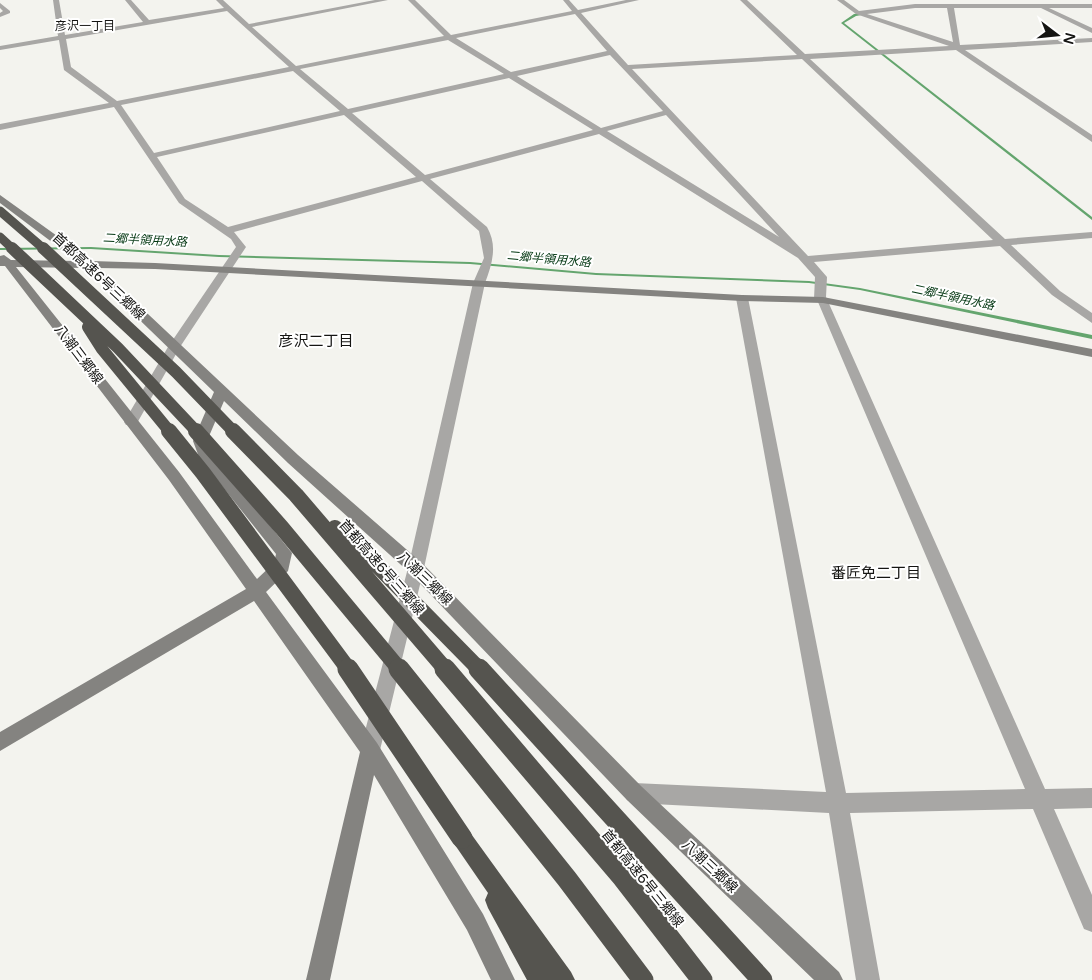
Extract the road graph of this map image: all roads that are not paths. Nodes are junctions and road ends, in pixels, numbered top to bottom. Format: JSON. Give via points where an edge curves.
{"nodes":[{"id":1,"x":56,"y":0,"type":"edge"},
{"id":2,"x":128,"y":0,"type":"edge"},
{"id":3,"x":219,"y":0,"type":"edge"},
{"id":4,"x":385,"y":0,"type":"edge"},
{"id":5,"x":411,"y":0,"type":"edge"},
{"id":6,"x":566,"y":0,"type":"edge"},
{"id":7,"x":636,"y":0,"type":"edge"},
{"id":8,"x":743,"y":0,"type":"edge"},
{"id":9,"x":840,"y":0,"type":"edge"},
{"id":10,"x":938,"y":0,"type":"edge"},
{"id":11,"x":1030,"y":0,"type":"edge"},
{"id":12,"x":369,"y":1,"type":"edge"},
{"id":13,"x":0,"y":5,"type":"edge"},
{"id":14,"x":949,"y":6,"type":"junction"},
{"id":15,"x":1040,"y":6,"type":"junction"},
{"id":16,"x":1092,"y":6,"type":"edge"},
{"id":17,"x":228,"y":9,"type":"junction"},
{"id":18,"x":575,"y":12,"type":"junction"},
{"id":19,"x":858,"y":13,"type":"junction"},
{"id":20,"x":0,"y":15,"type":"edge"},
{"id":21,"x":148,"y":23,"type":"junction"},
{"id":22,"x":247,"y":26,"type":"junction"},
{"id":23,"x":1092,"y":31,"type":"edge"},
{"id":24,"x":449,"y":37,"type":"junction"},
{"id":25,"x":62,"y":38,"type":"junction"},
{"id":26,"x":1092,"y":40,"type":"edge"},
{"id":27,"x":0,"y":48,"type":"edge"},
{"id":28,"x":957,"y":48,"type":"junction"},
{"id":29,"x":612,"y":52,"type":"junction"},
{"id":30,"x":802,"y":56,"type":"junction"},
{"id":31,"x":626,"y":67,"type":"junction"},
{"id":32,"x":295,"y":68,"type":"junction"},
{"id":33,"x":511,"y":75,"type":"junction"},
{"id":34,"x":116,"y":104,"type":"junction"},
{"id":35,"x":347,"y":112,"type":"junction"},
{"id":36,"x":669,"y":112,"type":"junction"},
{"id":37,"x":0,"y":127,"type":"edge"},
{"id":38,"x":601,"y":130,"type":"junction"},
{"id":39,"x":1092,"y":139,"type":"edge"},
{"id":40,"x":151,"y":156,"type":"junction"},
{"id":41,"x":424,"y":178,"type":"junction"},
{"id":42,"x":0,"y":198,"type":"edge"},
{"id":43,"x":0,"y":211,"type":"edge"},
{"id":44,"x":226,"y":231,"type":"junction"},
{"id":45,"x":1092,"y":235,"type":"edge"},
{"id":46,"x":0,"y":237,"type":"edge"},
{"id":47,"x":1002,"y":243,"type":"junction"},
{"id":48,"x":804,"y":258,"type":"junction"},
{"id":49,"x":3,"y":260,"type":"edge"},
{"id":50,"x":88,"y":264,"type":"junction"},
{"id":51,"x":225,"y":270,"type":"junction"},
{"id":52,"x":479,"y":282,"type":"junction"},
{"id":53,"x":742,"y":298,"type":"junction"},
{"id":54,"x":821,"y":299,"type":"junction"},
{"id":55,"x":71,"y":302,"type":"junction"},
{"id":56,"x":1092,"y":319,"type":"edge"},
{"id":57,"x":174,"y":346,"type":"junction"},
{"id":58,"x":1092,"y":354,"type":"edge"},
{"id":59,"x":221,"y":391,"type":"junction"},
{"id":60,"x":131,"y":422,"type":"junction"},
{"id":61,"x":296,"y":494,"type":"junction"},
{"id":62,"x":416,"y":568,"type":"junction"},
{"id":63,"x":256,"y":592,"type":"junction"},
{"id":64,"x":0,"y":742,"type":"edge"},
{"id":65,"x":370,"y":750,"type":"junction"},
{"id":66,"x":634,"y":793,"type":"junction"},
{"id":67,"x":1039,"y":798,"type":"junction"},
{"id":68,"x":1092,"y":798,"type":"edge"},
{"id":69,"x":838,"y":803,"type":"junction"},
{"id":70,"x":462,"y":838,"type":"junction"},
{"id":71,"x":1092,"y":921,"type":"edge"},
{"id":72,"x":318,"y":980,"type":"edge"},
{"id":73,"x":503,"y":980,"type":"edge"},
{"id":74,"x":540,"y":980,"type":"edge"},
{"id":75,"x":563,"y":980,"type":"edge"},
{"id":76,"x":643,"y":980,"type":"edge"},
{"id":77,"x":702,"y":980,"type":"edge"},
{"id":78,"x":762,"y":980,"type":"edge"},
{"id":79,"x":831,"y":980,"type":"edge"},
{"id":80,"x":868,"y":980,"type":"edge"}],
"edges":[{"from":1,"to":25,"type":"street"},
{"from":2,"to":21,"type":"street"},
{"from":3,"to":17,"type":"street"},
{"from":4,"to":12,"type":"street"},
{"from":5,"to":24,"type":"street"},
{"from":6,"to":18,"type":"street"},
{"from":7,"to":18,"type":"street"},
{"from":8,"to":30,"type":"street"},
{"from":9,"to":19,"type":"street"},
{"from":10,"to":14,"type":"street"},
{"from":11,"to":15,"type":"street"},
{"from":12,"to":22,"type":"street"},
{"from":13,"to":20,"type":"street","via":[[8,12]]},
{"from":14,"to":15,"type":"street"},
{"from":14,"to":19,"type":"street","via":[[915,6]]},
{"from":14,"to":28,"type":"street"},
{"from":15,"to":16,"type":"street"},
{"from":15,"to":23,"type":"street"},
{"from":17,"to":21,"type":"street"},
{"from":17,"to":22,"type":"street"},
{"from":18,"to":24,"type":"street"},
{"from":18,"to":29,"type":"street"},
{"from":19,"to":28,"type":"street"},
{"from":21,"to":25,"type":"street"},
{"from":22,"to":32,"type":"street"},
{"from":24,"to":32,"type":"street"},
{"from":24,"to":33,"type":"street"},
{"from":25,"to":27,"type":"street"},
{"from":25,"to":34,"type":"street","via":[[67,68]]},
{"from":26,"to":28,"type":"street"},
{"from":28,"to":30,"type":"street"},
{"from":28,"to":39,"type":"street"},
{"from":29,"to":31,"type":"street"},
{"from":29,"to":33,"type":"street"},
{"from":30,"to":31,"type":"street"},
{"from":30,"to":47,"type":"street"},
{"from":31,"to":36,"type":"street"},
{"from":32,"to":34,"type":"street"},
{"from":32,"to":35,"type":"street"},
{"from":33,"to":35,"type":"street"},
{"from":33,"to":38,"type":"street"},
{"from":34,"to":37,"type":"street"},
{"from":34,"to":40,"type":"street"},
{"from":35,"to":40,"type":"street"},
{"from":35,"to":41,"type":"street"},
{"from":36,"to":38,"type":"street"},
{"from":36,"to":48,"type":"street"},
{"from":38,"to":41,"type":"street"},
{"from":38,"to":48,"type":"street"},
{"from":40,"to":44,"type":"street","via":[[182,201]]},
{"from":41,"to":44,"type":"street"},
{"from":41,"to":52,"type":"street","via":[[483,229],[488,260]]},
{"from":42,"to":50,"type":"main road","name":"八潮三郷線"},
{"from":43,"to":61,"type":"highway","name":"首都高速6号三郷線","bridge":true,"via":[[71,272],[176,372]]},
{"from":44,"to":51,"type":"street","via":[[241,247]]},
{"from":45,"to":47,"type":"street"},
{"from":46,"to":55,"type":"highway","bridge":true},
{"from":47,"to":48,"type":"street"},
{"from":47,"to":56,"type":"street","via":[[1056,293]]},
{"from":48,"to":54,"type":"street","via":[[821,277]]},
{"from":49,"to":50,"type":"main road"},
{"from":49,"to":60,"type":"main road","name":"八潮三郷線"},
{"from":50,"to":51,"type":"main road"},
{"from":50,"to":57,"type":"main road","name":"八潮三郷線"},
{"from":51,"to":52,"type":"main road"},
{"from":51,"to":57,"type":"street"},
{"from":52,"to":53,"type":"main road"},
{"from":52,"to":62,"type":"street"},
{"from":53,"to":54,"type":"main road"},
{"from":53,"to":69,"type":"street"},
{"from":54,"to":58,"type":"main road"},
{"from":54,"to":67,"type":"street"},
{"from":55,"to":70,"type":"highway","bridge":true,"via":[[102,349],[203,473],[358,683]]},
{"from":55,"to":76,"type":"highway","bridge":true,"via":[[218,454],[368,630],[594,912]]},
{"from":57,"to":59,"type":"main road","name":"八潮三郷線"},
{"from":57,"to":60,"type":"street"},
{"from":59,"to":62,"type":"main road","name":"八潮三郷線","via":[[292,459]]},
{"from":59,"to":63,"type":"main road","via":[[200,441],[204,454],[284,553],[282,566]]},
{"from":60,"to":63,"type":"main road","name":"八潮三郷線","via":[[174,476]]},
{"from":61,"to":77,"type":"highway","name":"首都高速6号三郷線","bridge":true,"via":[[623,878]]},
{"from":61,"to":78,"type":"highway","bridge":true,"via":[[370,558],[452,639]]},
{"from":62,"to":65,"type":"street"},
{"from":62,"to":66,"type":"main road","name":"八潮三郷線"},
{"from":63,"to":64,"type":"main road"},
{"from":63,"to":65,"type":"main road","name":"八潮三郷線"},
{"from":65,"to":72,"type":"main road"},
{"from":65,"to":73,"type":"main road","name":"八潮三郷線","via":[[475,922]]},
{"from":66,"to":69,"type":"street"},
{"from":66,"to":79,"type":"main road","name":"八潮三郷線"},
{"from":67,"to":68,"type":"street"},
{"from":67,"to":69,"type":"street"},
{"from":67,"to":71,"type":"street"},
{"from":69,"to":80,"type":"street"},
{"from":70,"to":74,"type":"highway"},
{"from":70,"to":75,"type":"highway"}]}
